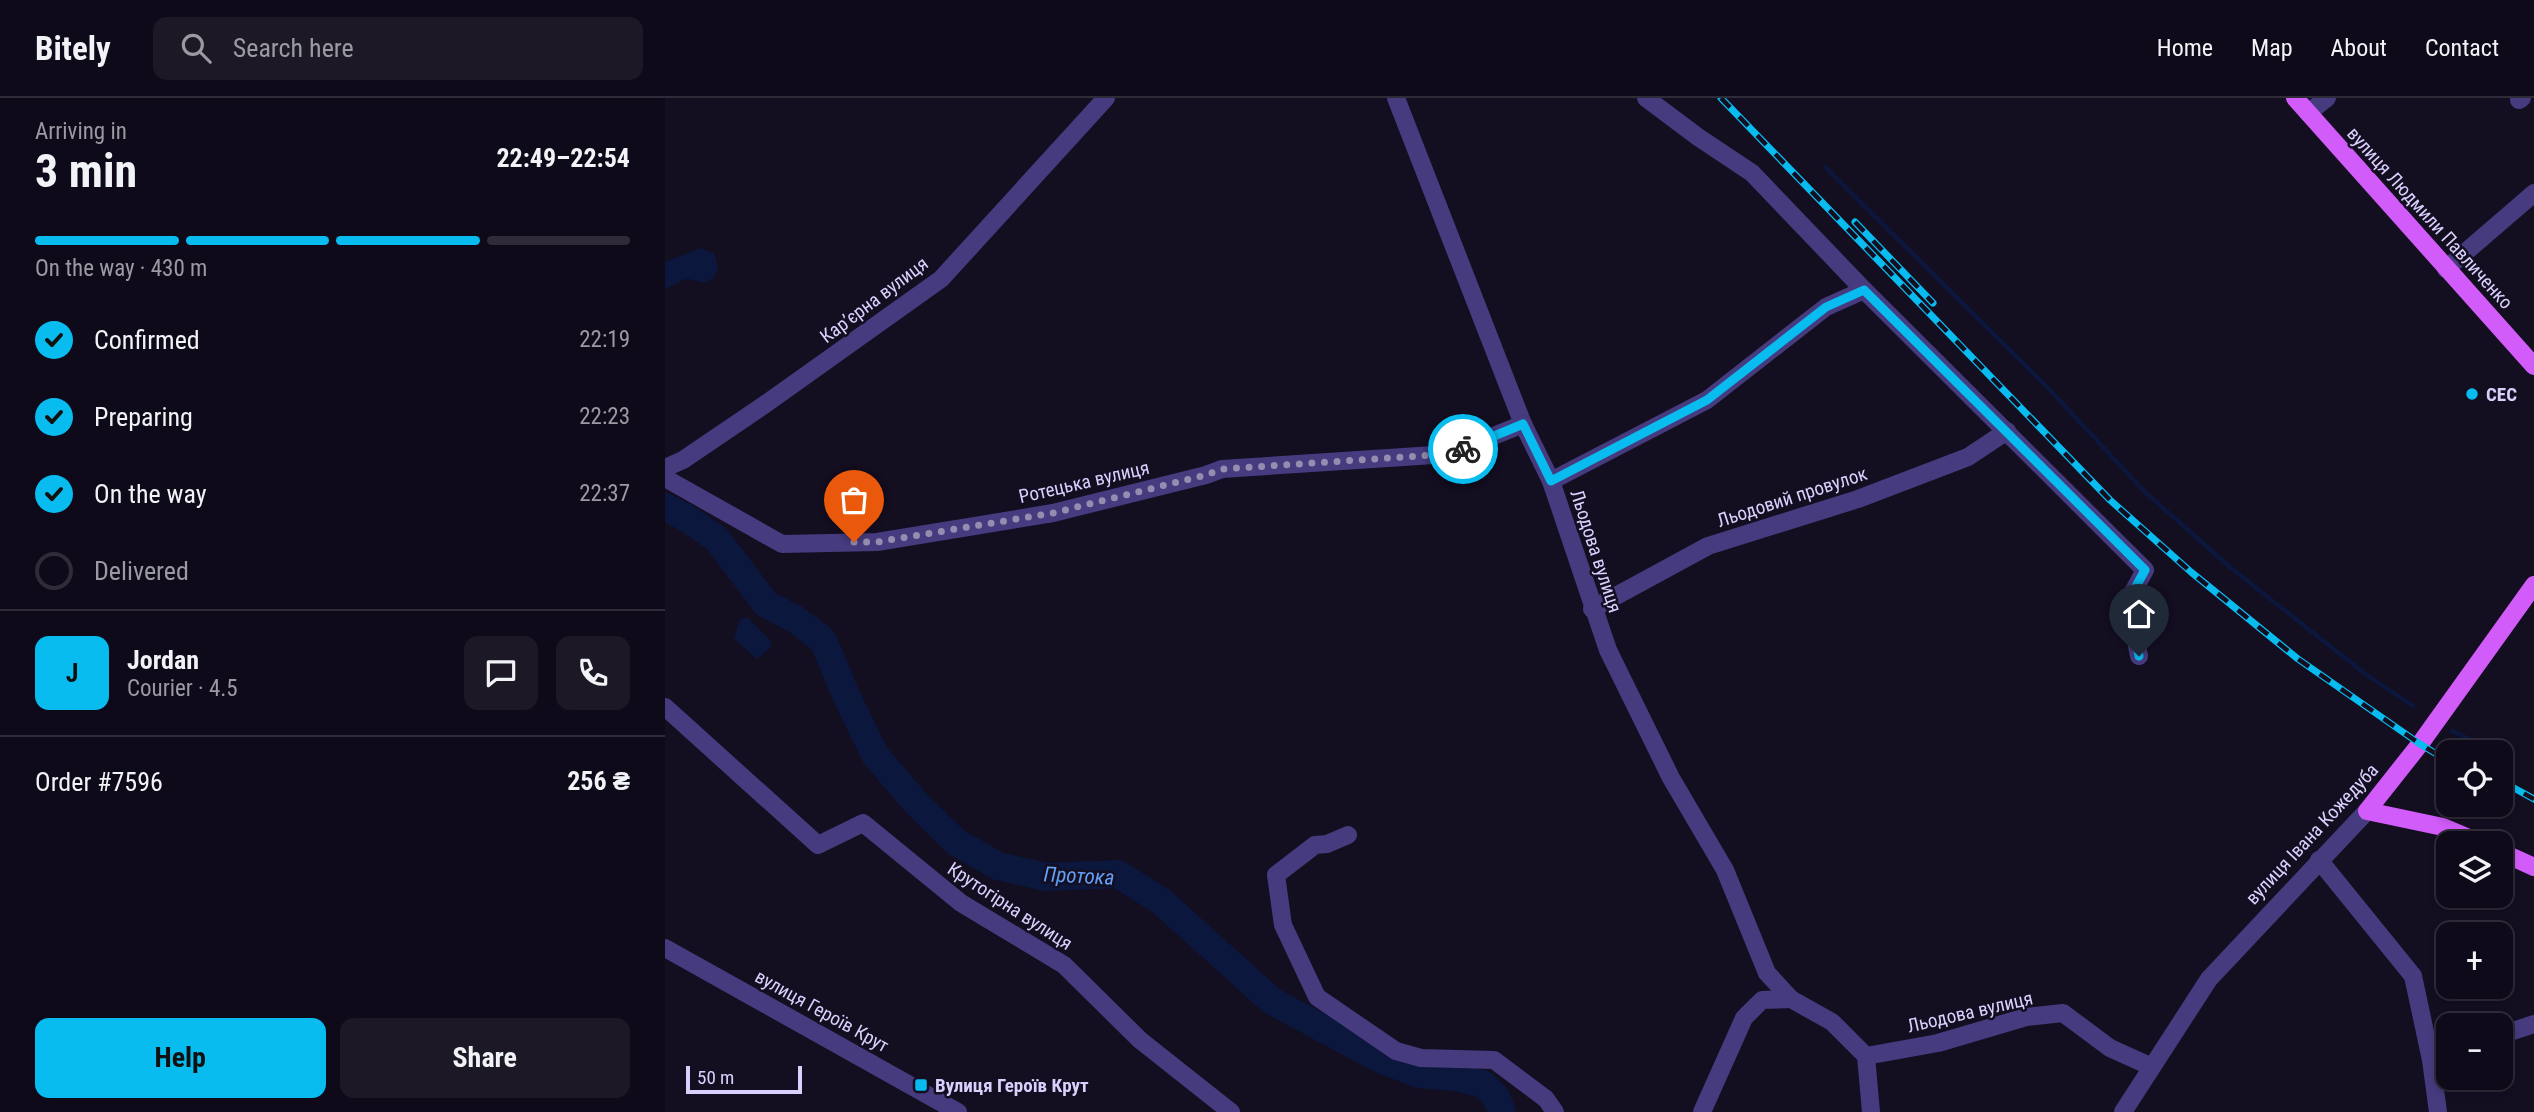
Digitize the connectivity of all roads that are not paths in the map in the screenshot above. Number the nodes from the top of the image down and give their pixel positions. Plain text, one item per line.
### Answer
1 (1106, 98) edge
2 (1395, 98) edge
3 (1646, 98) edge
4 (2295, 98) edge
5 (2327, 98) edge
6 (2308, 113) junction
7 (2534, 194) edge
8 (2447, 269) junction
9 (1864, 290) junction
10 (2534, 366) edge
11 (1523, 424) junction
12 (2007, 431) junction
13 (665, 468) edge
14 (665, 478) edge
15 (1551, 481) junction
16 (2534, 585) edge
17 (1592, 609) junction
18 (2139, 656) dead end
19 (665, 707) edge
20 (2367, 811) junction
21 (2450, 831) edge
22 (1348, 835) dead end
23 (2513, 857) edge
24 (2319, 860) junction
25 (2534, 867) edge
26 (665, 947) edge
27 (1791, 999) junction
28 (2534, 1024) edge
29 (2513, 1031) edge
30 (1865, 1056) junction
31 (2436, 1058) edge
32 (2431, 1060) junction
33 (2152, 1067) junction
34 (958, 1112) edge
35 (1231, 1112) edge
36 (1555, 1112) edge
37 (1702, 1112) edge
38 (1871, 1112) edge
39 (2123, 1112) edge
40 (2438, 1112) edge

1 - 13 street, Карʼєрна вулиця
2 - 11 street, Льодова вулиця
3 - 9 street
4 - 6 main road, вулиця Людмили Павличенко
5 - 6 street
6 - 8 main road, вулиця Людмили Павличенко
7 - 8 street
8 - 10 main road, вулиця Людмили Павличенко
9 - 12 street
9 - 15 street
11 - 14 street, Ротецька вулиця
11 - 15 street, Льодова вулиця
12 - 17 street, Льодовий провулок
12 - 18 street
15 - 17 street, Льодова вулиця
16 - 20 main road, вулиця Івана Кожедуба
17 - 27 street, Льодова вулиця
19 - 35 street, Крутогірна вулиця
20 - 21 main road
20 - 24 street, вулиця Івана Кожедуба
22 - 36 street
23 - 25 main road
24 - 32 street
24 - 33 street, вулиця Івана Кожедуба
26 - 34 street, вулиця Героїв Крут
27 - 30 street, Льодова вулиця
27 - 37 street
28 - 29 street
30 - 33 street, Льодова вулиця
30 - 38 street
31 - 32 street
32 - 40 street
33 - 39 street, вулиця Івана Кожедуба

